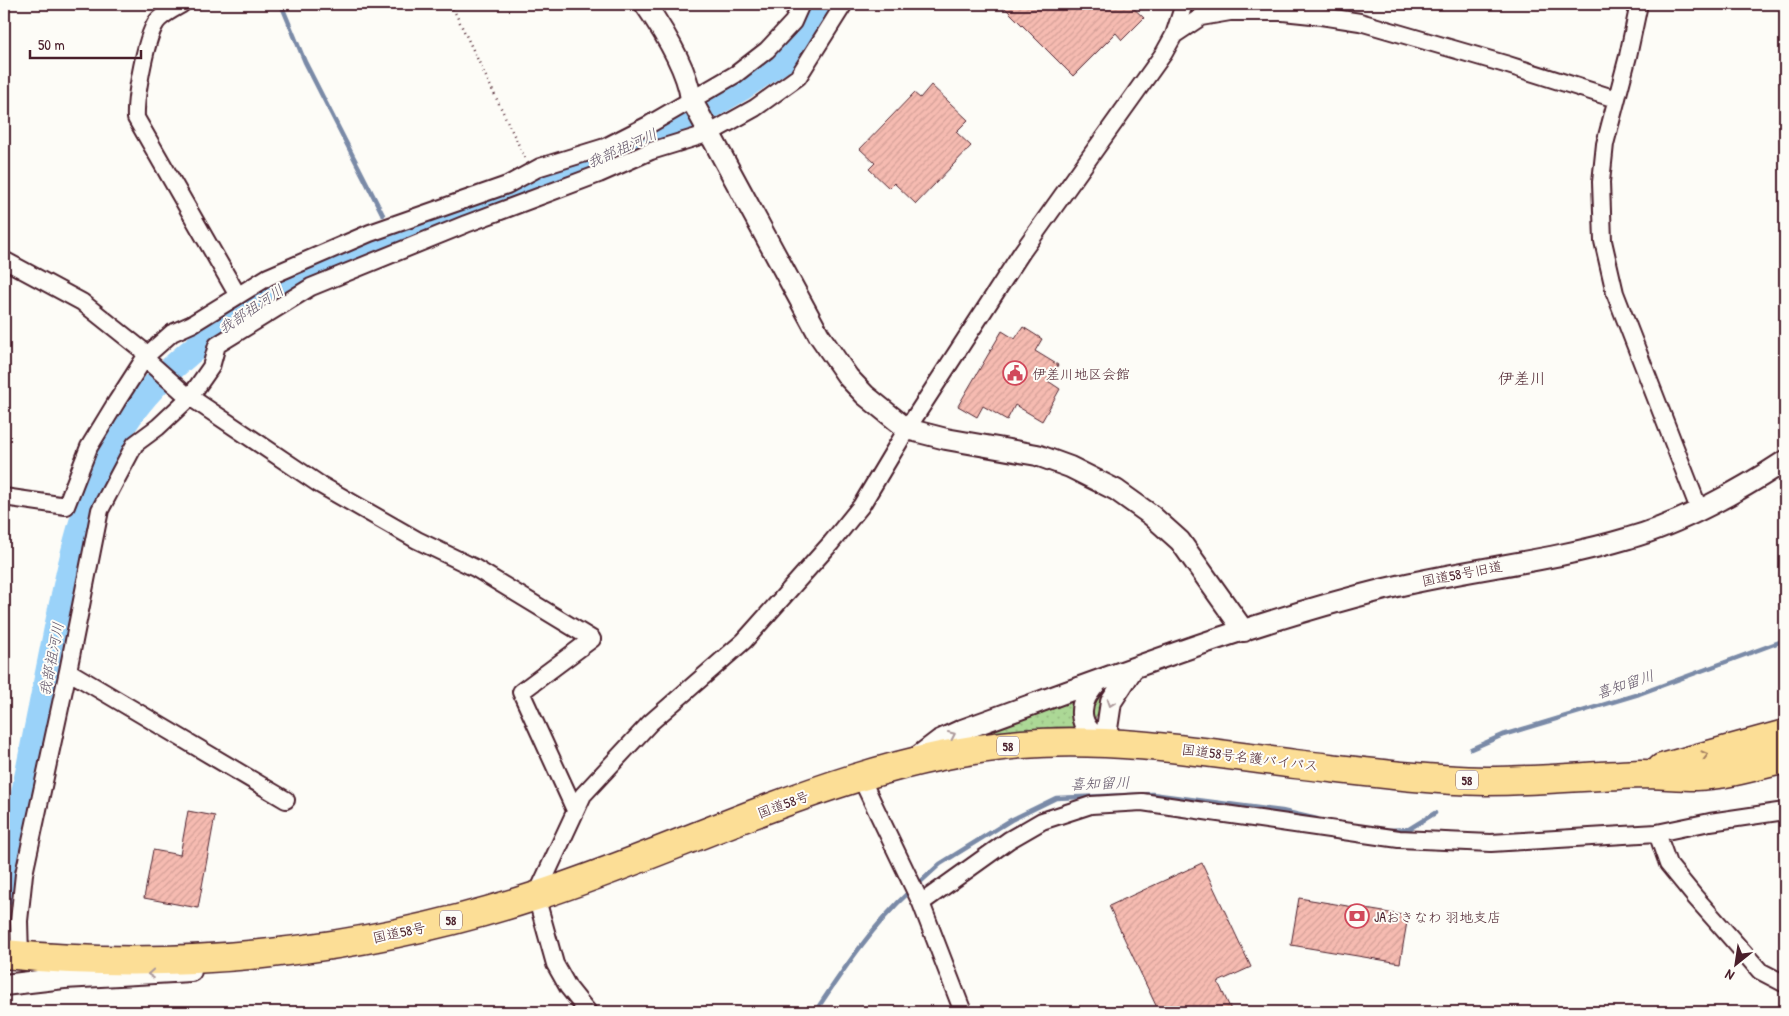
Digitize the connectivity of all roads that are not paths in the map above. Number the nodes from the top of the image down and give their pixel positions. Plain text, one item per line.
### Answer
1 (182, 4) edge
2 (645, 4) edge
3 (801, 4) edge
4 (844, 4) edge
5 (1184, 4) edge
6 (1639, 4) edge
7 (1174, 35) junction
8 (1616, 99) junction
9 (692, 101) junction
10 (708, 129) junction
11 (4, 260) edge
12 (238, 294) junction
13 (148, 359) junction
14 (187, 395) junction
15 (907, 429) junction
16 (1785, 461) edge
17 (4, 497) edge
18 (1699, 510) junction
19 (1244, 631) junction
20 (1132, 670) junction
21 (68, 671) junction
22 (1098, 681) junction
23 (1785, 734) edge
24 (1105, 742) junction
25 (1785, 759) edge
26 (912, 762) junction
27 (1642, 774) junction
28 (860, 776) junction
29 (286, 800) dead end
30 (576, 810) junction
31 (1785, 811) edge
32 (1657, 833) junction
33 (536, 896) junction
34 (919, 900) junction
35 (320, 948) junction
36 (11, 955) edge
37 (1785, 984) edge
38 (5, 985) edge
39 (588, 1012) edge
40 (963, 1012) edge

1 - 12 street
2 - 9 street
3 - 9 street
4 - 10 street
5 - 7 street
6 - 8 street
7 - 8 street
7 - 15 street
8 - 18 street
9 - 10 street
9 - 12 street
10 - 14 street
10 - 15 street
11 - 13 street
12 - 13 street
13 - 14 street
13 - 17 street
14 - 21 street
14 - 30 street
15 - 19 street
15 - 30 street
16 - 18 street, 国道58号旧道
18 - 19 street, 国道58号旧道
19 - 20 street, 国道58号旧道
20 - 22 street, 国道58号旧道
20 -> 24 street
21 - 29 street
21 - 36 street
22 - 24 street
26 -> 22 street, 国道58号旧道
27 -> 23 highway, 国道58号名護バイパス / 58
24 - 26 highway, 国道58号名護バイパス / 58
24 - 27 highway, 国道58号名護バイパス / 58
25 - 27 highway, 国道58号名護バイパス / 58
26 - 28 highway, 国道58号名護バイパス / 58
28 - 33 highway, 国道58号 / 58
28 - 34 street
30 - 33 street
31 - 32 street
32 - 34 street
32 - 37 street
33 - 35 highway, 国道58号 / 58
33 - 39 street
34 - 40 street
35 - 36 highway, 国道58号 / 58
35 -> 38 street

